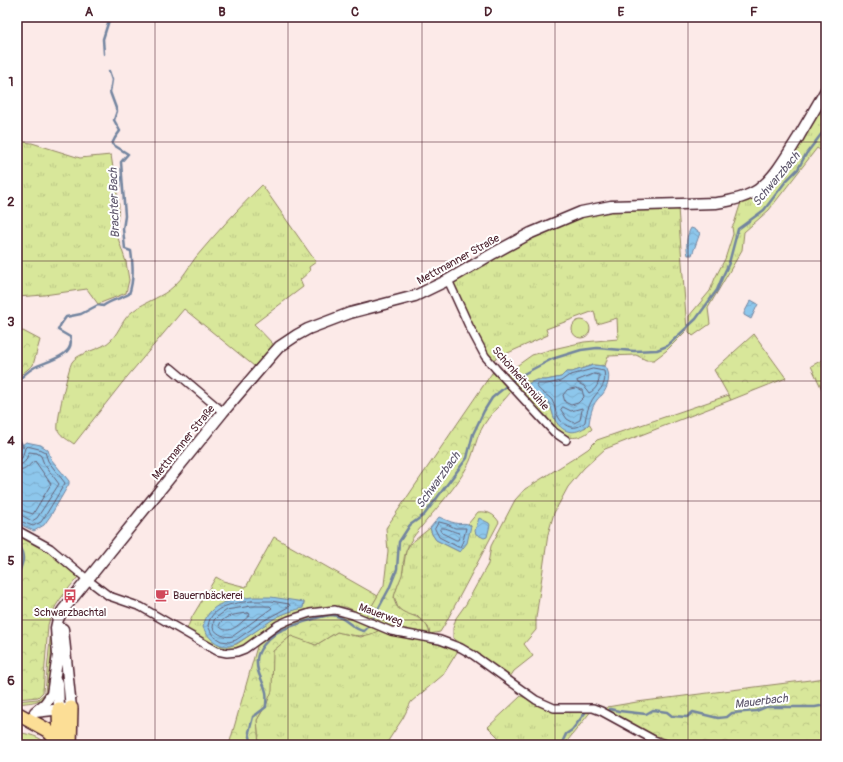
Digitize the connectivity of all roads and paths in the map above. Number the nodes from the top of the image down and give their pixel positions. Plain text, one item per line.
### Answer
1 (826, 90) edge
2 (448, 280) junction
3 (171, 368) dead end
4 (223, 412) junction
5 (566, 440) dead end
6 (17, 530) edge
7 (88, 580) junction
8 (71, 602) junction
9 (58, 655) junction
10 (65, 709) junction
11 (35, 712) junction
12 (17, 714) edge
13 (63, 744) edge
14 (669, 745) edge

1 - 2 main road, Mettmanner Straße
2 - 4 main road, Mettmanner Straße
2 - 5 street, Schönheitsmühle
3 - 4 street
4 - 7 main road, Mettmanner Straße
6 - 7 street
7 - 8 main road, Mettmanner Straße
7 - 14 street, Mauerweg
8 - 9 main road, Mettmanner Straße
8 - 10 main road, Mettmanner Straße
9 - 10 main road
9 - 11 main road, Mettmanner Straße
10 - 11 main road
10 - 13 highway
11 - 12 main road
12 - 13 highway

